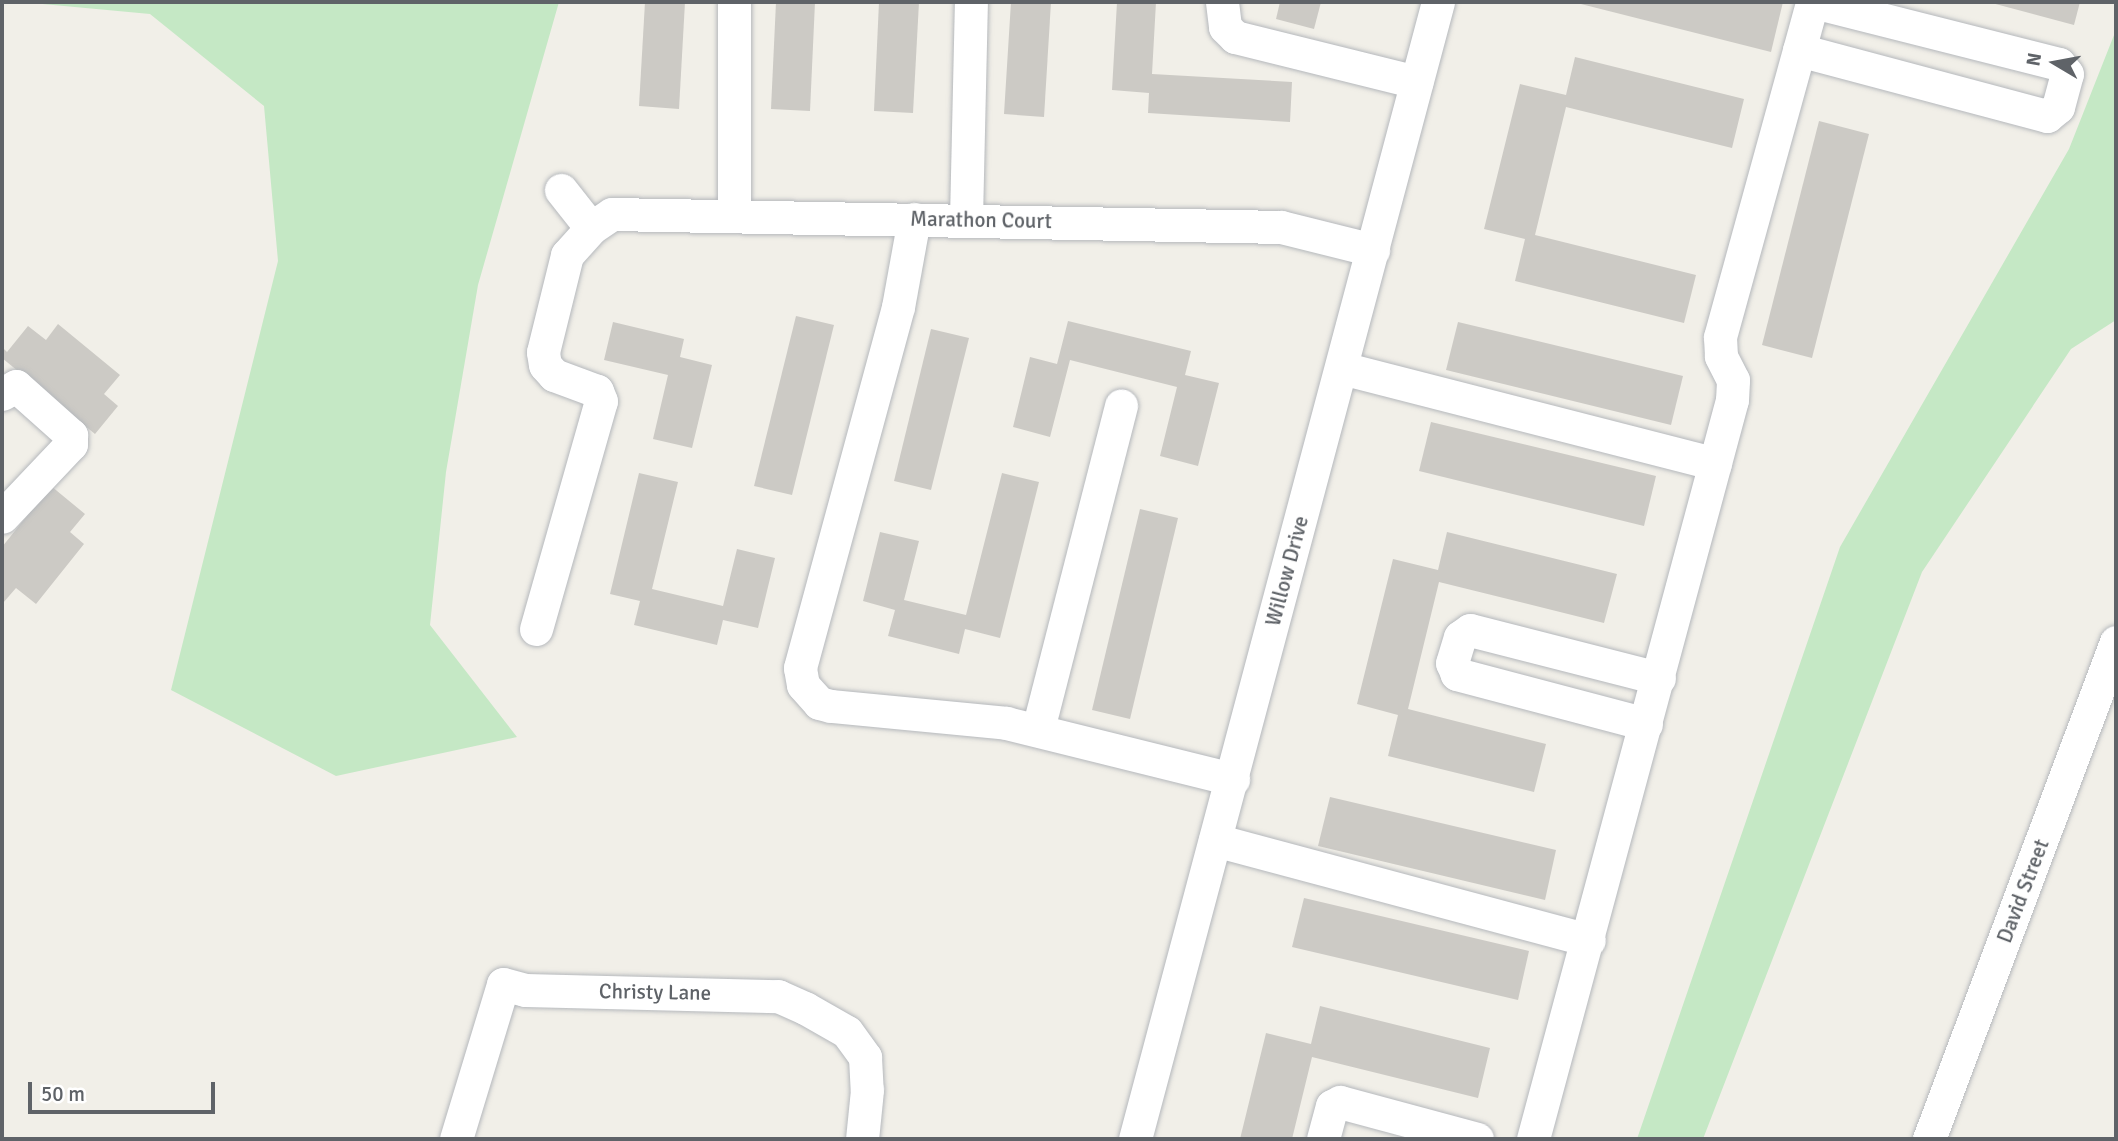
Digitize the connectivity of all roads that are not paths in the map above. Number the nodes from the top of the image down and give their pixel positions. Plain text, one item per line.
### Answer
1 (734, 2) edge
2 (971, 2) edge
3 (1222, 2) edge
4 (1438, 2) edge
5 (1813, 2) edge
6 (1799, 50) junction
7 (1417, 82) junction
8 (561, 190) dead end
9 (734, 215) junction
10 (914, 219) junction
11 (966, 219) junction
12 (591, 228) junction
13 (1373, 250) junction
14 (1342, 368) junction
15 (2, 394) edge
16 (1122, 405) dead end
17 (1716, 464) junction
18 (2, 517) edge
19 (536, 629) dead end
20 (2116, 642) edge
21 (1659, 678) junction
22 (1646, 724) junction
23 (1038, 729) junction
24 (1233, 779) junction
25 (1215, 841) junction
26 (1589, 940) junction
27 (456, 1139) edge
28 (862, 1139) edge
29 (1135, 1139) edge
30 (1323, 1139) edge
31 (1477, 1139) edge
32 (1533, 1139) edge
33 (1929, 1139) edge

1 - 9 street
2 - 11 street
3 - 7 street
4 - 7 street, Willow Drive
5 - 6 street
5 - 6 street
6 - 17 street
7 - 13 street, Willow Drive
8 - 12 street
9 - 10 street, Marathon Court
9 - 12 street, Marathon Court
10 - 11 street, Marathon Court
10 - 23 street
11 - 13 street, Marathon Court
12 - 19 street
13 - 14 street, Willow Drive
14 - 17 street
14 - 24 street, Willow Drive
15 - 18 street
16 - 23 street
17 - 21 street
20 - 33 street, David Street
21 - 22 street
21 - 22 street
22 - 26 street
23 - 24 street
24 - 25 street, Willow Drive
25 - 26 street
25 - 29 street, Willow Drive
26 - 32 street
27 - 28 street, Christy Lane
30 - 31 street

